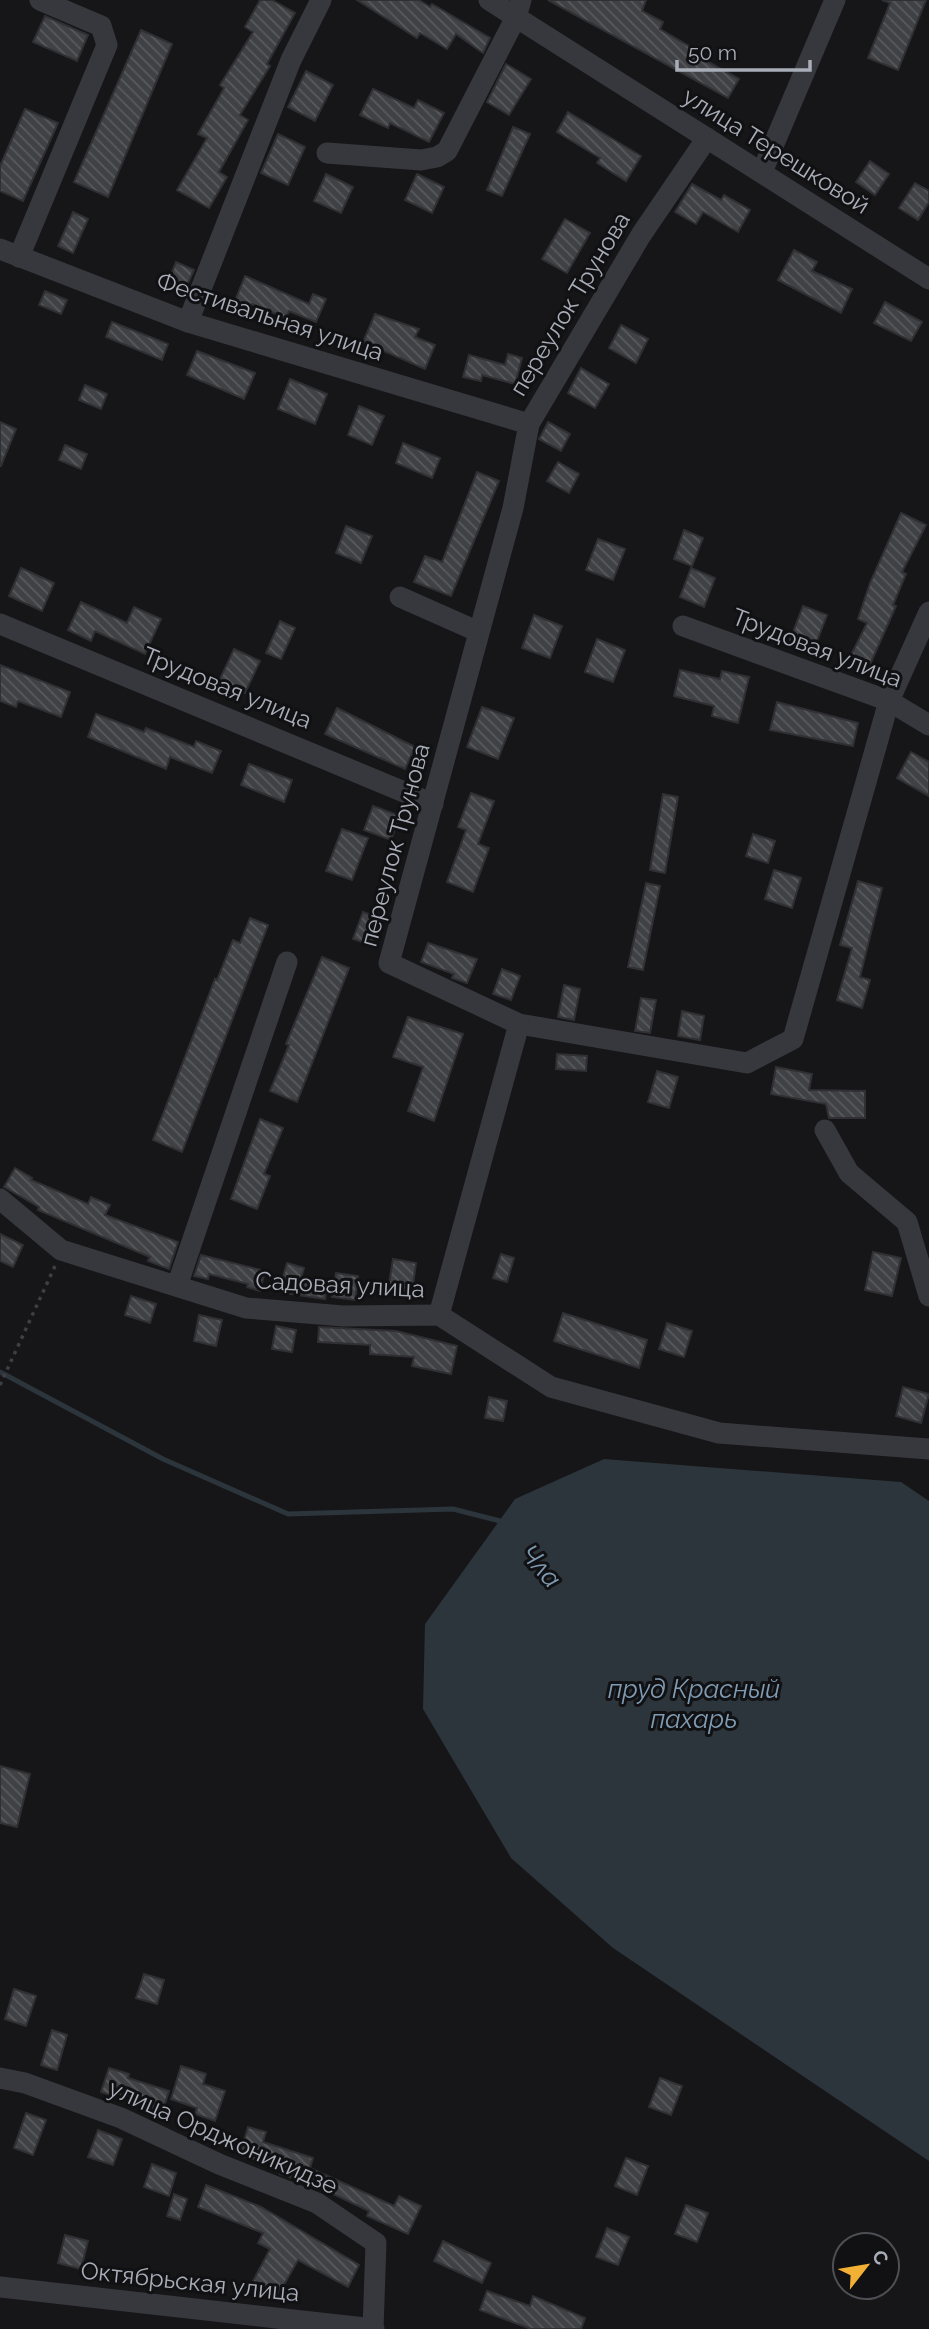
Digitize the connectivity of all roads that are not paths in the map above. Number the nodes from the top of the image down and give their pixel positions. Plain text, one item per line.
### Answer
1 (40, 0) edge
2 (321, 0) edge
3 (489, 0) edge
4 (835, 0) edge
5 (519, 9) edge
6 (707, 138) junction
7 (327, 153) dead end
8 (762, 172) junction
9 (10, 253) edge
10 (929, 279) edge
11 (188, 322) junction
12 (528, 424) junction
13 (400, 597) dead end
14 (929, 612) edge
15 (0, 624) edge
16 (683, 626) dead end
17 (479, 632) junction
18 (889, 701) junction
19 (929, 725) edge
20 (433, 804) junction
21 (287, 962) dead end
22 (519, 1024) junction
23 (825, 1130) dead end
24 (0, 1199) edge
25 (177, 1286) junction
26 (929, 1296) edge
27 (439, 1315) junction
28 (929, 1448) edge
29 (0, 2078) edge
30 (0, 2287) edge
31 (374, 2329) edge

1 - 9 street
2 - 11 street
3 - 5 street, улица Терешковой
4 - 8 street
5 - 6 street, улица Терешковой
5 - 7 street
6 - 8 street, улица Терешковой
6 - 12 street, переулок Трунова
8 - 10 street, улица Терешковой
9 - 11 street, Фестивальная улица
11 - 12 street, Фестивальная улица
12 - 17 street, переулок Трунова
13 - 17 street
14 - 18 street, переулок Трунова
15 - 20 street, Трудовая улица
16 - 18 street, Трудовая улица
17 - 20 street, переулок Трунова
18 - 19 street, Трудовая улица
18 - 22 street, переулок Трунова
20 - 22 street, переулок Трунова
21 - 25 street
22 - 27 street
23 - 26 street
24 - 25 street, Садовая улица
25 - 27 street, Садовая улица
27 - 28 street, Садовая улица
29 - 31 street, улица Орджоникидзе
30 - 31 street, Октябрьская улица

